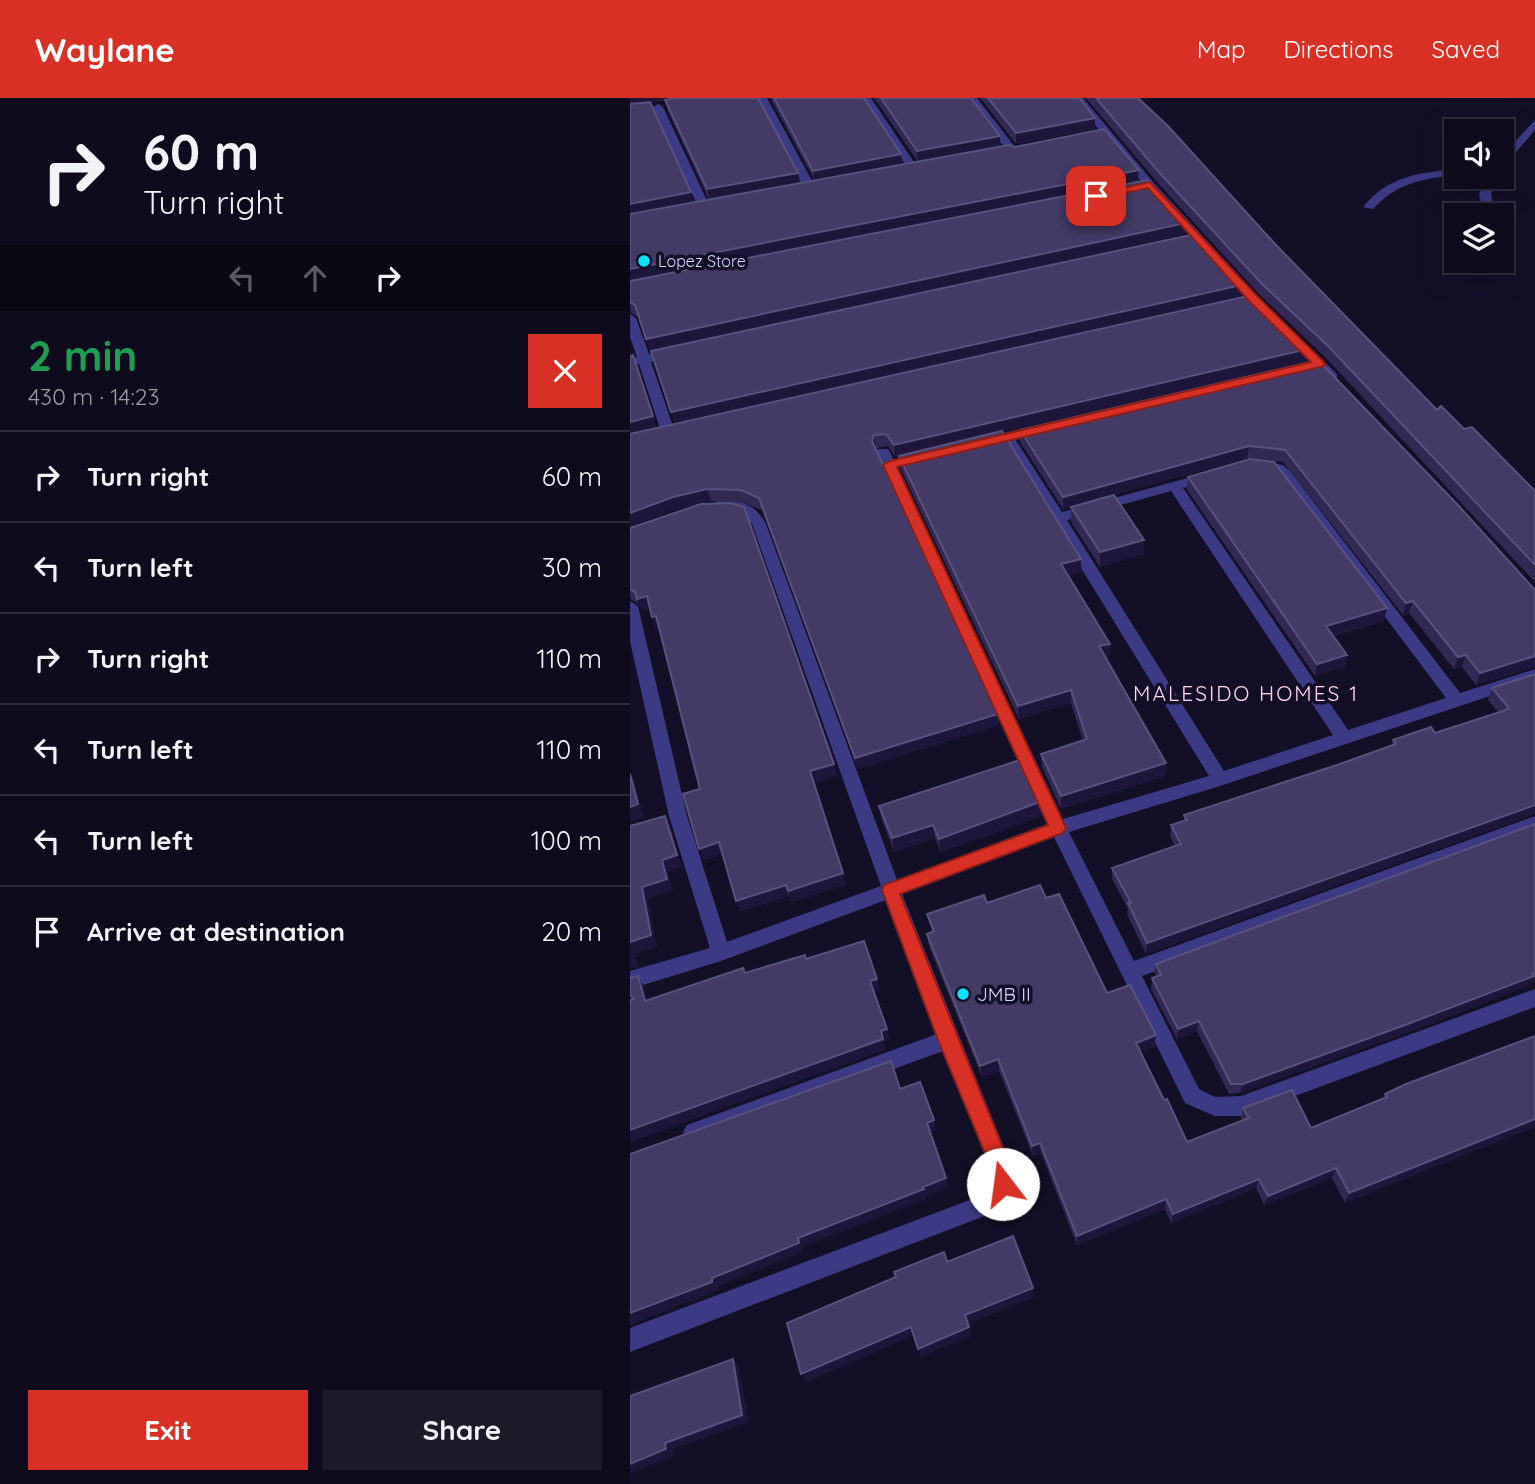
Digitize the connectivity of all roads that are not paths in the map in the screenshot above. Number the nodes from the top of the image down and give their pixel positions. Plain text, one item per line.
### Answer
1 (762, 98) edge
2 (866, 98) edge
3 (972, 98) edge
4 (1078, 98) edge
5 (659, 107) dead end
6 (1535, 123) edge
7 (1514, 148) edge
8 (1027, 150) edge
9 (1014, 153) junction
10 (1002, 155) edge
11 (928, 169) edge
12 (915, 171) junction
13 (902, 173) edge
14 (1444, 174) edge
15 (824, 188) edge
16 (811, 190) junction
17 (797, 192) edge
18 (718, 207) edge
19 (1368, 207) dead end
20 (705, 209) junction
21 (692, 211) edge
22 (630, 318) edge
23 (684, 351) edge
24 (644, 359) junction
25 (630, 362) edge
26 (1338, 384) edge
27 (1061, 424) edge
28 (669, 432) edge
29 (1007, 436) junction
30 (968, 446) edge
31 (892, 459) edge
32 (1248, 465) edge
33 (1224, 472) edge
34 (1175, 486) junction
35 (707, 510) edge
36 (1057, 518) junction
37 (630, 606) edge
38 (633, 627) edge
39 (1535, 675) edge
40 (1457, 701) junction
41 (1343, 737) junction
42 (1220, 779) junction
43 (1535, 823) edge
44 (1058, 828) junction
45 (890, 890) junction
46 (721, 953) junction
47 (1131, 971) junction
48 (630, 980) edge
49 (1535, 998) edge
50 (947, 1040) junction
51 (681, 1136) edge
52 (630, 1340) edge

1 - 16 street
2 - 12 street
3 - 9 street
4 - 26 street
5 - 20 street
6 - 7 street
8 - 9 street
9 - 10 street
11 - 12 street
12 - 13 street
14 - 19 street
15 - 16 street
16 - 17 street
18 - 20 street
20 - 21 street
22 - 24 street
23 - 24 street
24 - 25 street
24 - 28 street
27 - 29 street
29 - 30 street
29 - 36 street
31 - 44 street
32 - 40 street
33 - 34 street
34 - 36 street
34 - 41 street
35 - 45 street
36 - 42 street
37 - 38 street
38 - 46 street
39 - 40 street
40 - 41 street
41 - 42 street
42 - 44 street
43 - 47 street
44 - 45 street
44 - 47 street
45 - 46 street
45 - 50 street
46 - 48 street
47 - 49 street
50 - 51 street
50 - 52 street

